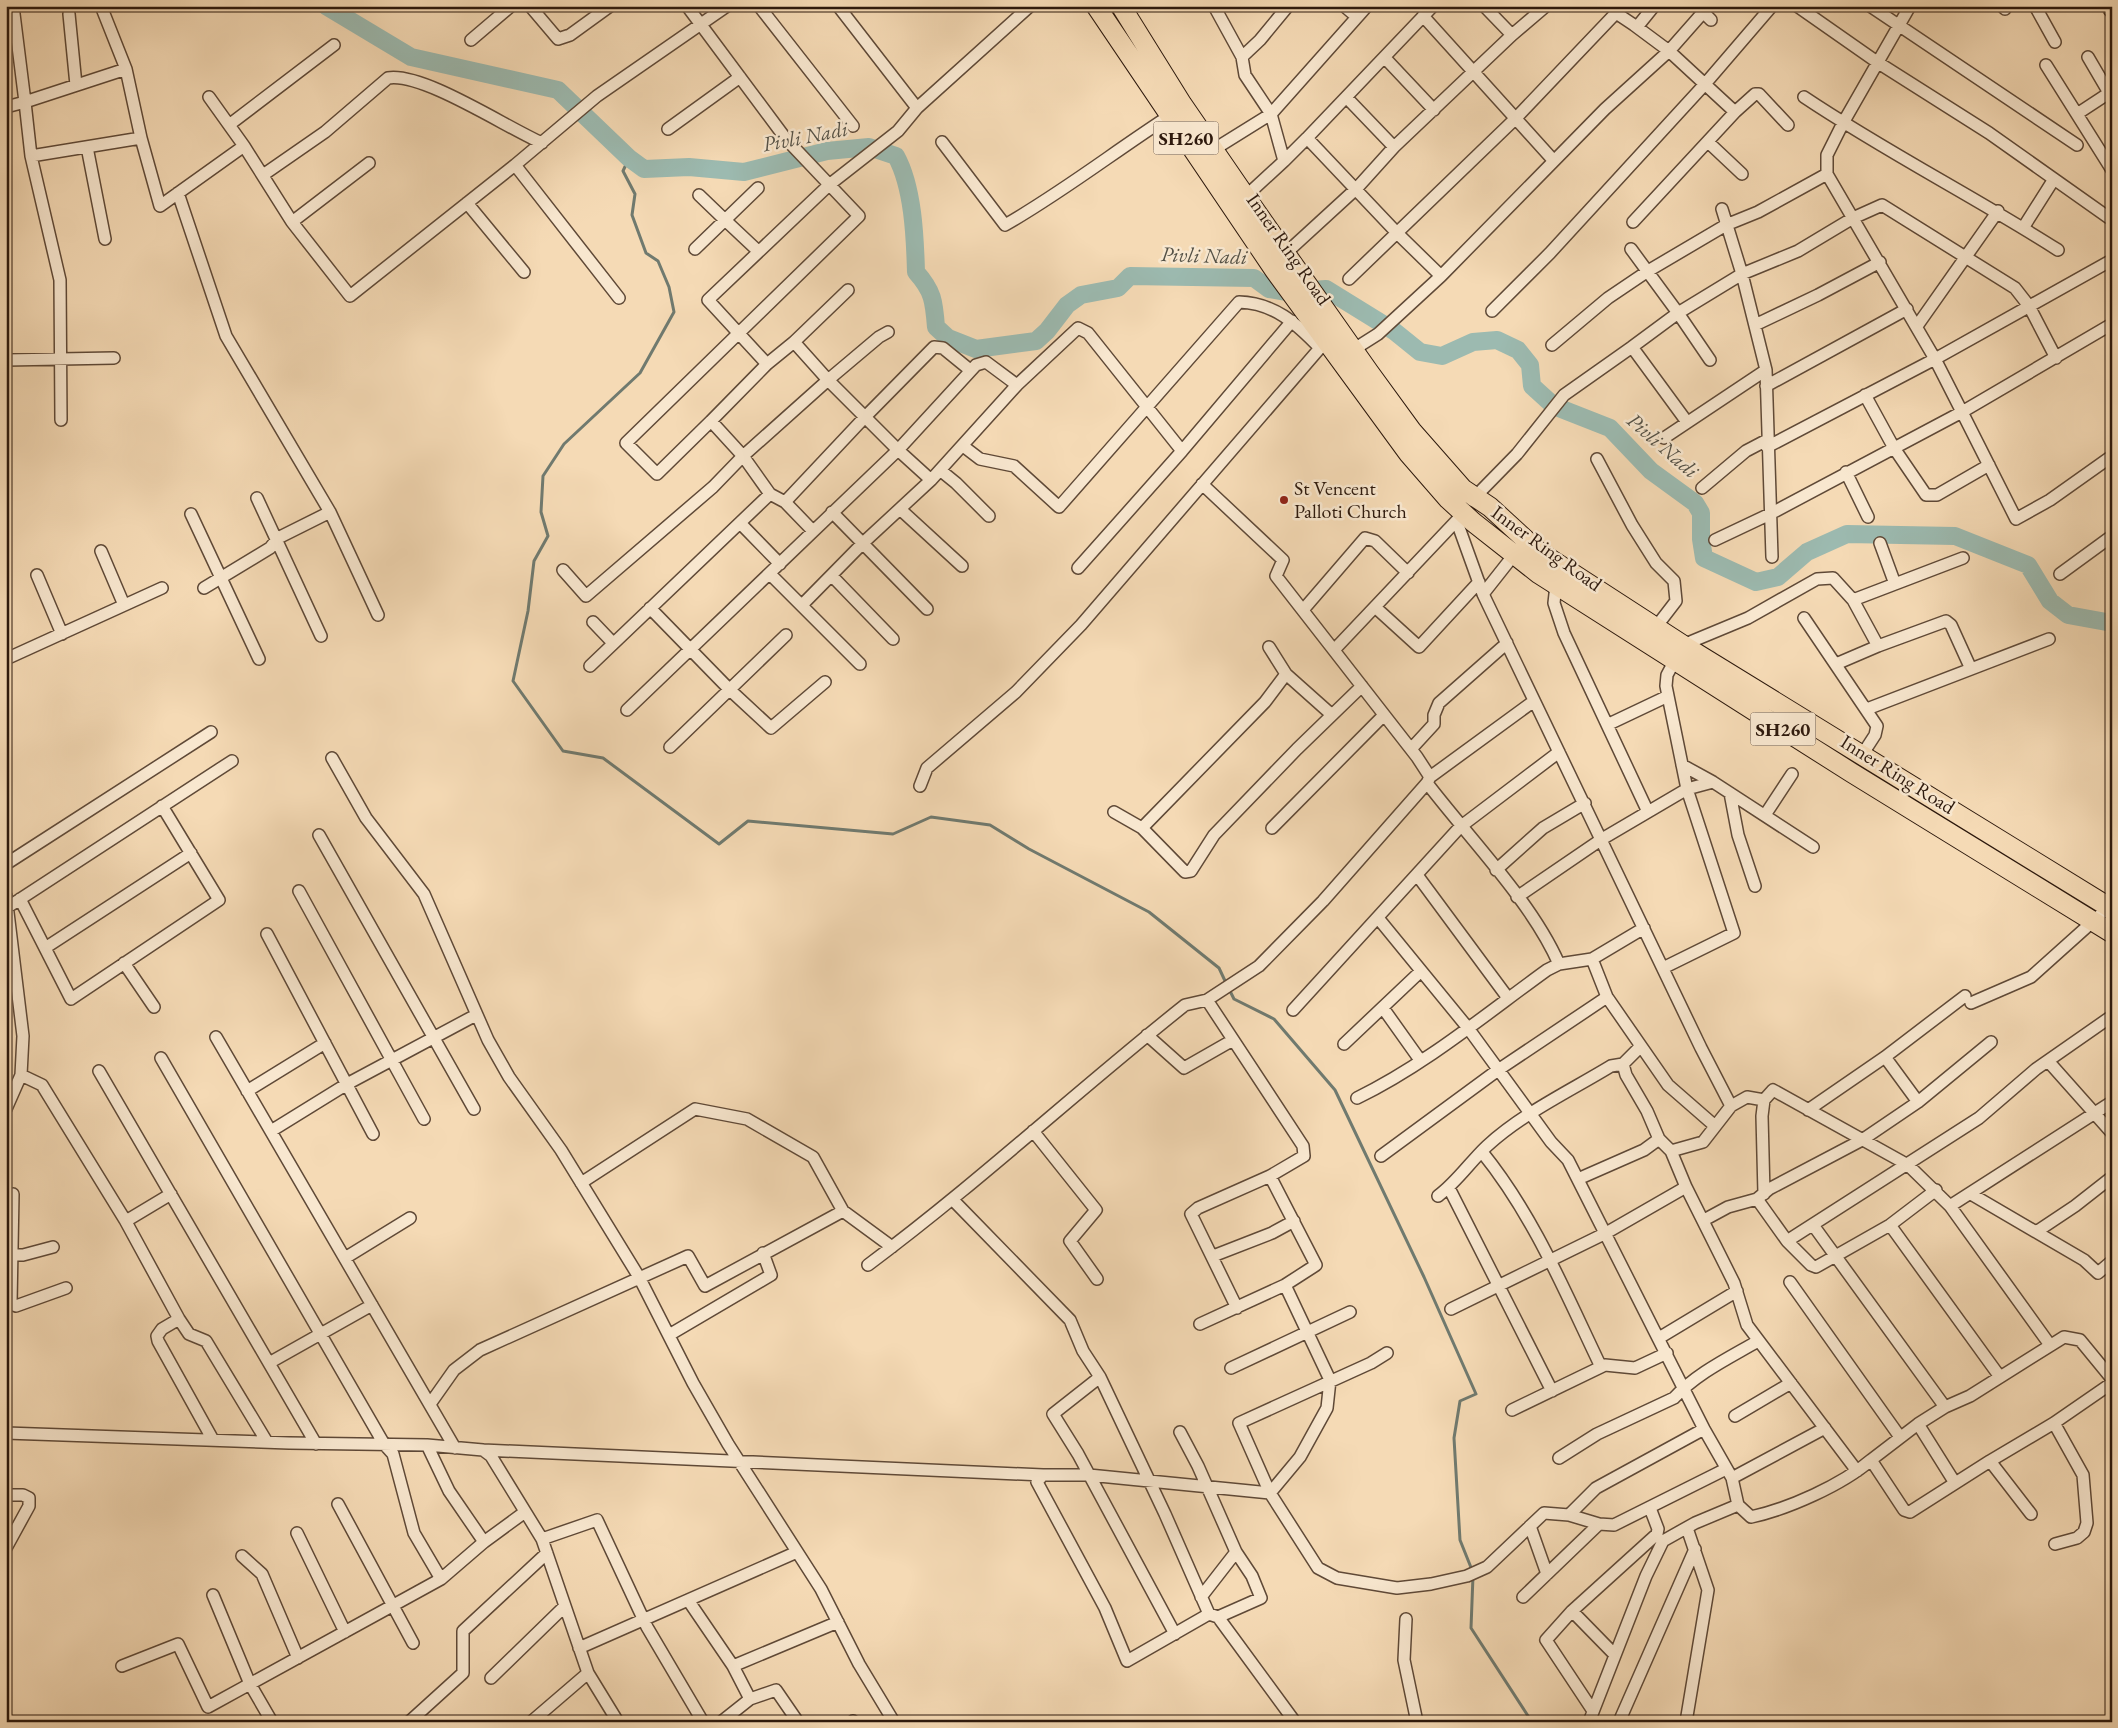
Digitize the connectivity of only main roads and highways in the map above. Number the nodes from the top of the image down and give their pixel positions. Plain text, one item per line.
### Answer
1 (1096, 6) edge
2 (1120, 6) edge
3 (1346, 354) junction
4 (1678, 652) junction
5 (2110, 908) edge
6 (2112, 933) edge

1 - 3 highway, Inner Ring Road / SH260
2 - 3 highway, Inner Ring Road / SH260
3 - 4 highway, Inner Ring Road / SH260
3 - 4 highway, Inner Ring Road / SH260
4 - 5 highway, Inner Ring Road / SH260
4 - 6 highway, Inner Ring Road / SH260

